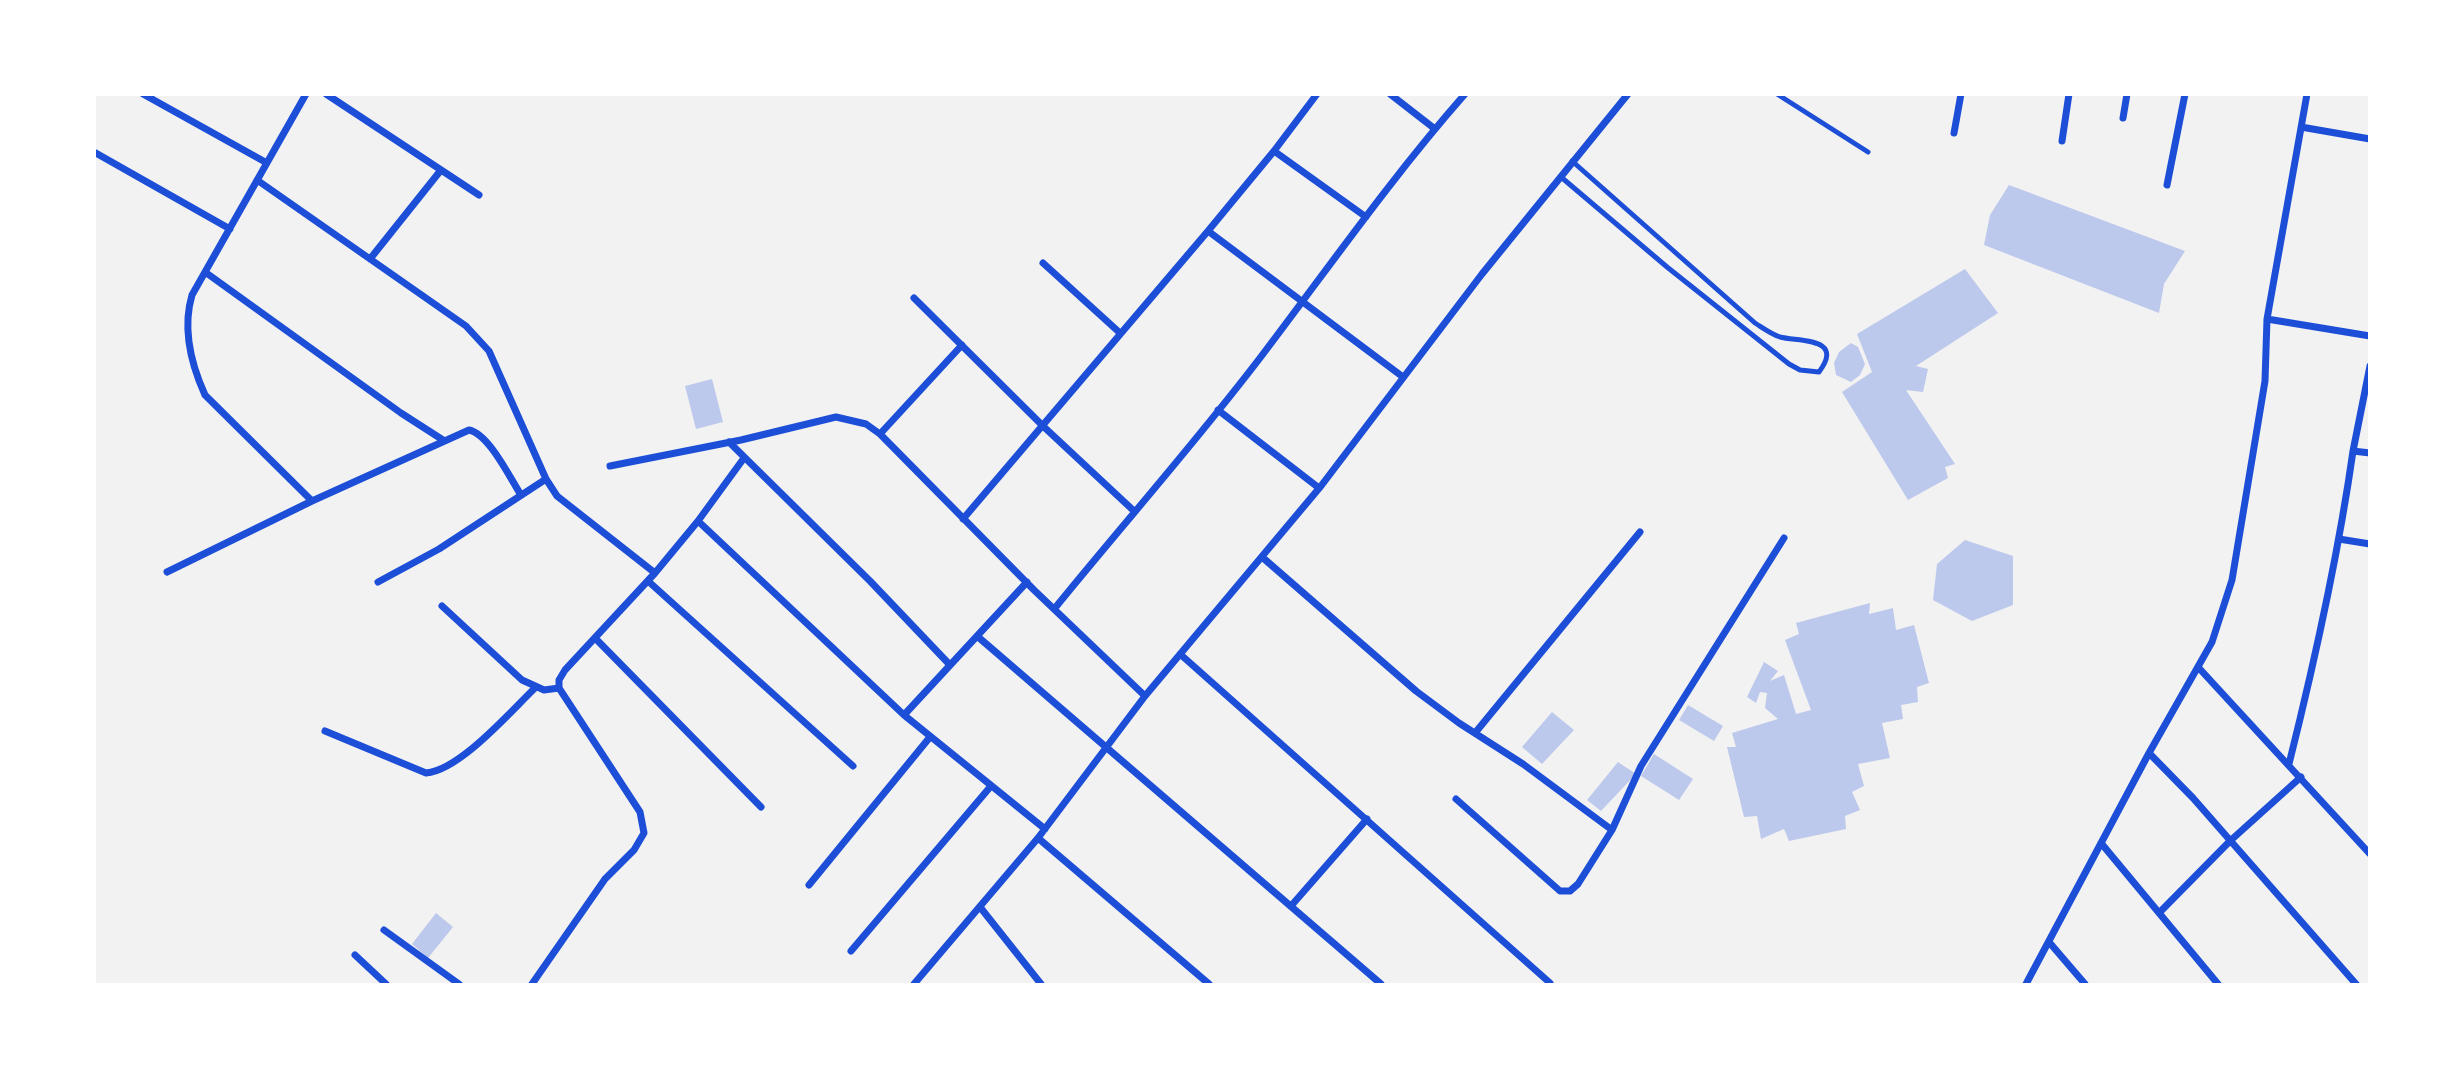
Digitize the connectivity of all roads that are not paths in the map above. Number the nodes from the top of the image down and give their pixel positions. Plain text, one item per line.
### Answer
1 (143, 94) edge
2 (306, 94) edge
3 (327, 94) edge
4 (1317, 94) edge
5 (1390, 94) edge
6 (1465, 94) edge
7 (1628, 94) edge
8 (1777, 94) edge
9 (1961, 94) edge
10 (2068, 94) edge
11 (2127, 94) edge
12 (2185, 94) edge
13 (2307, 94) edge
14 (2123, 118) dead end
15 (2301, 127) junction
16 (1434, 129) junction
17 (1954, 133) dead end
18 (2370, 139) edge
19 (2062, 141) dead end
20 (1274, 150) junction
21 (94, 152) edge
22 (1868, 152) dead end
23 (1572, 161) junction
24 (267, 163) junction
25 (441, 170) junction
26 (1560, 177) junction
27 (257, 180) junction
28 (2167, 185) dead end
29 (479, 195) dead end
30 (1366, 217) junction
31 (230, 229) junction
32 (1208, 231) junction
33 (370, 259) junction
34 (1043, 263) dead end
35 (205, 272) junction
36 (914, 298) dead end
37 (1302, 300) junction
38 (2267, 319) junction
39 (1120, 333) junction
40 (2370, 336) edge
41 (962, 345) junction
42 (2370, 366) edge
43 (1403, 377) junction
44 (1218, 410) junction
45 (1044, 427) junction
46 (880, 434) junction
47 (443, 440) junction
48 (729, 442) junction
49 (2353, 451) junction
50 (2370, 453) edge
51 (744, 458) junction
52 (610, 466) dead end
53 (545, 479) junction
54 (1319, 488) junction
55 (521, 495) junction
56 (312, 501) junction
57 (1134, 511) junction
58 (963, 519) junction
59 (698, 521) junction
60 (1640, 532) dead end
61 (1784, 538) dead end
62 (2339, 538) junction
63 (2370, 544) edge
64 (1262, 557) junction
65 (167, 572) dead end
66 (654, 573) junction
67 (648, 581) junction
68 (378, 582) dead end
69 (1027, 582) junction
70 (442, 606) dead end
71 (1055, 608) junction
72 (977, 636) junction
73 (595, 638) junction
74 (1180, 654) junction
75 (950, 666) junction
76 (2198, 667) junction
77 (535, 688) junction
78 (559, 688) junction
79 (1145, 696) junction
80 (904, 715) junction
81 (325, 731) dead end
82 (1475, 733) junction
83 (930, 737) junction
84 (1107, 747) junction
85 (2149, 753) junction
86 (2289, 764) junction
87 (853, 766) dead end
88 (2301, 777) junction
89 (991, 786) junction
90 (1456, 799) dead end
91 (761, 807) dead end
92 (1367, 819) junction
93 (1045, 829) junction
94 (1612, 830) junction
95 (1038, 838) junction
96 (2230, 841) junction
97 (2101, 844) junction
98 (2370, 854) edge
99 (809, 885) dead end
100 (1291, 906) junction
101 (980, 907) junction
102 (2159, 913) junction
103 (384, 930) dead end
104 (2049, 942) junction
105 (851, 951) dead end
106 (355, 955) dead end
107 (1550, 983) edge
108 (386, 985) edge
109 (459, 985) edge
110 (532, 985) edge
111 (914, 985) edge
112 (1041, 985) edge
113 (1209, 985) edge
114 (1381, 985) edge
115 (2026, 985) edge
116 (2085, 985) edge
117 (2218, 985) edge
118 (2356, 985) edge

1 - 24 street
2 - 24 street
3 - 25 street
4 - 20 street
5 - 16 street
6 - 16 street
7 - 23 street
8 - 22 lane
9 - 17 street
10 - 19 street
11 - 14 street
12 - 28 street
13 - 15 street
15 - 18 street
15 - 38 street
16 - 30 street
20 - 30 street
20 - 32 street
21 - 31 street
23 - 26 street
23 - 26 lane
24 - 27 street
25 - 29 street
25 - 33 street
26 - 43 street
27 - 31 street
27 - 33 street
30 - 37 street
31 - 35 street
32 - 37 street
32 - 39 street
33 - 53 street
34 - 39 street
35 - 47 street
35 - 56 street
36 - 41 street
37 - 43 street
37 - 44 street
38 - 40 street
38 - 76 street
39 - 45 street
41 - 45 street
41 - 46 street
42 - 49 street
43 - 54 street
44 - 54 street
44 - 57 street
45 - 57 street
45 - 58 street
46 - 48 street
46 - 58 street
47 - 55 street
47 - 56 street
48 - 51 street
48 - 52 street
49 - 50 street
49 - 62 street
51 - 59 street
51 - 75 street
53 - 55 street
53 - 66 street
54 - 64 street
55 - 68 street
56 - 65 street
57 - 71 street
58 - 69 street
59 - 66 street
59 - 80 street
60 - 82 street
61 - 94 street
62 - 63 street
62 - 86 street
64 - 74 street
64 - 82 street
66 - 67 street
67 - 73 street
67 - 87 street
69 - 71 street
69 - 72 street
70 - 77 street
71 - 79 street
72 - 75 street
72 - 84 street
73 - 78 street
73 - 91 street
74 - 79 street
74 - 92 street
75 - 80 street
76 - 85 street
76 - 86 street
77 - 78 street
77 - 81 street
78 - 110 street
79 - 84 street
80 - 83 street
82 - 94 street
83 - 89 street
83 - 99 street
84 - 93 street
84 - 100 street
85 - 96 street
85 - 97 street
86 - 88 street
88 - 96 street
88 - 98 street
89 - 93 street
89 - 105 street
90 - 94 street
92 - 100 street
92 - 107 street
93 - 95 street
95 - 101 street
95 - 113 street
96 - 102 street
96 - 118 street
97 - 102 street
97 - 104 street
100 - 114 street
101 - 111 street
101 - 112 street
102 - 117 street
103 - 109 street
104 - 115 street
104 - 116 street
106 - 108 street

